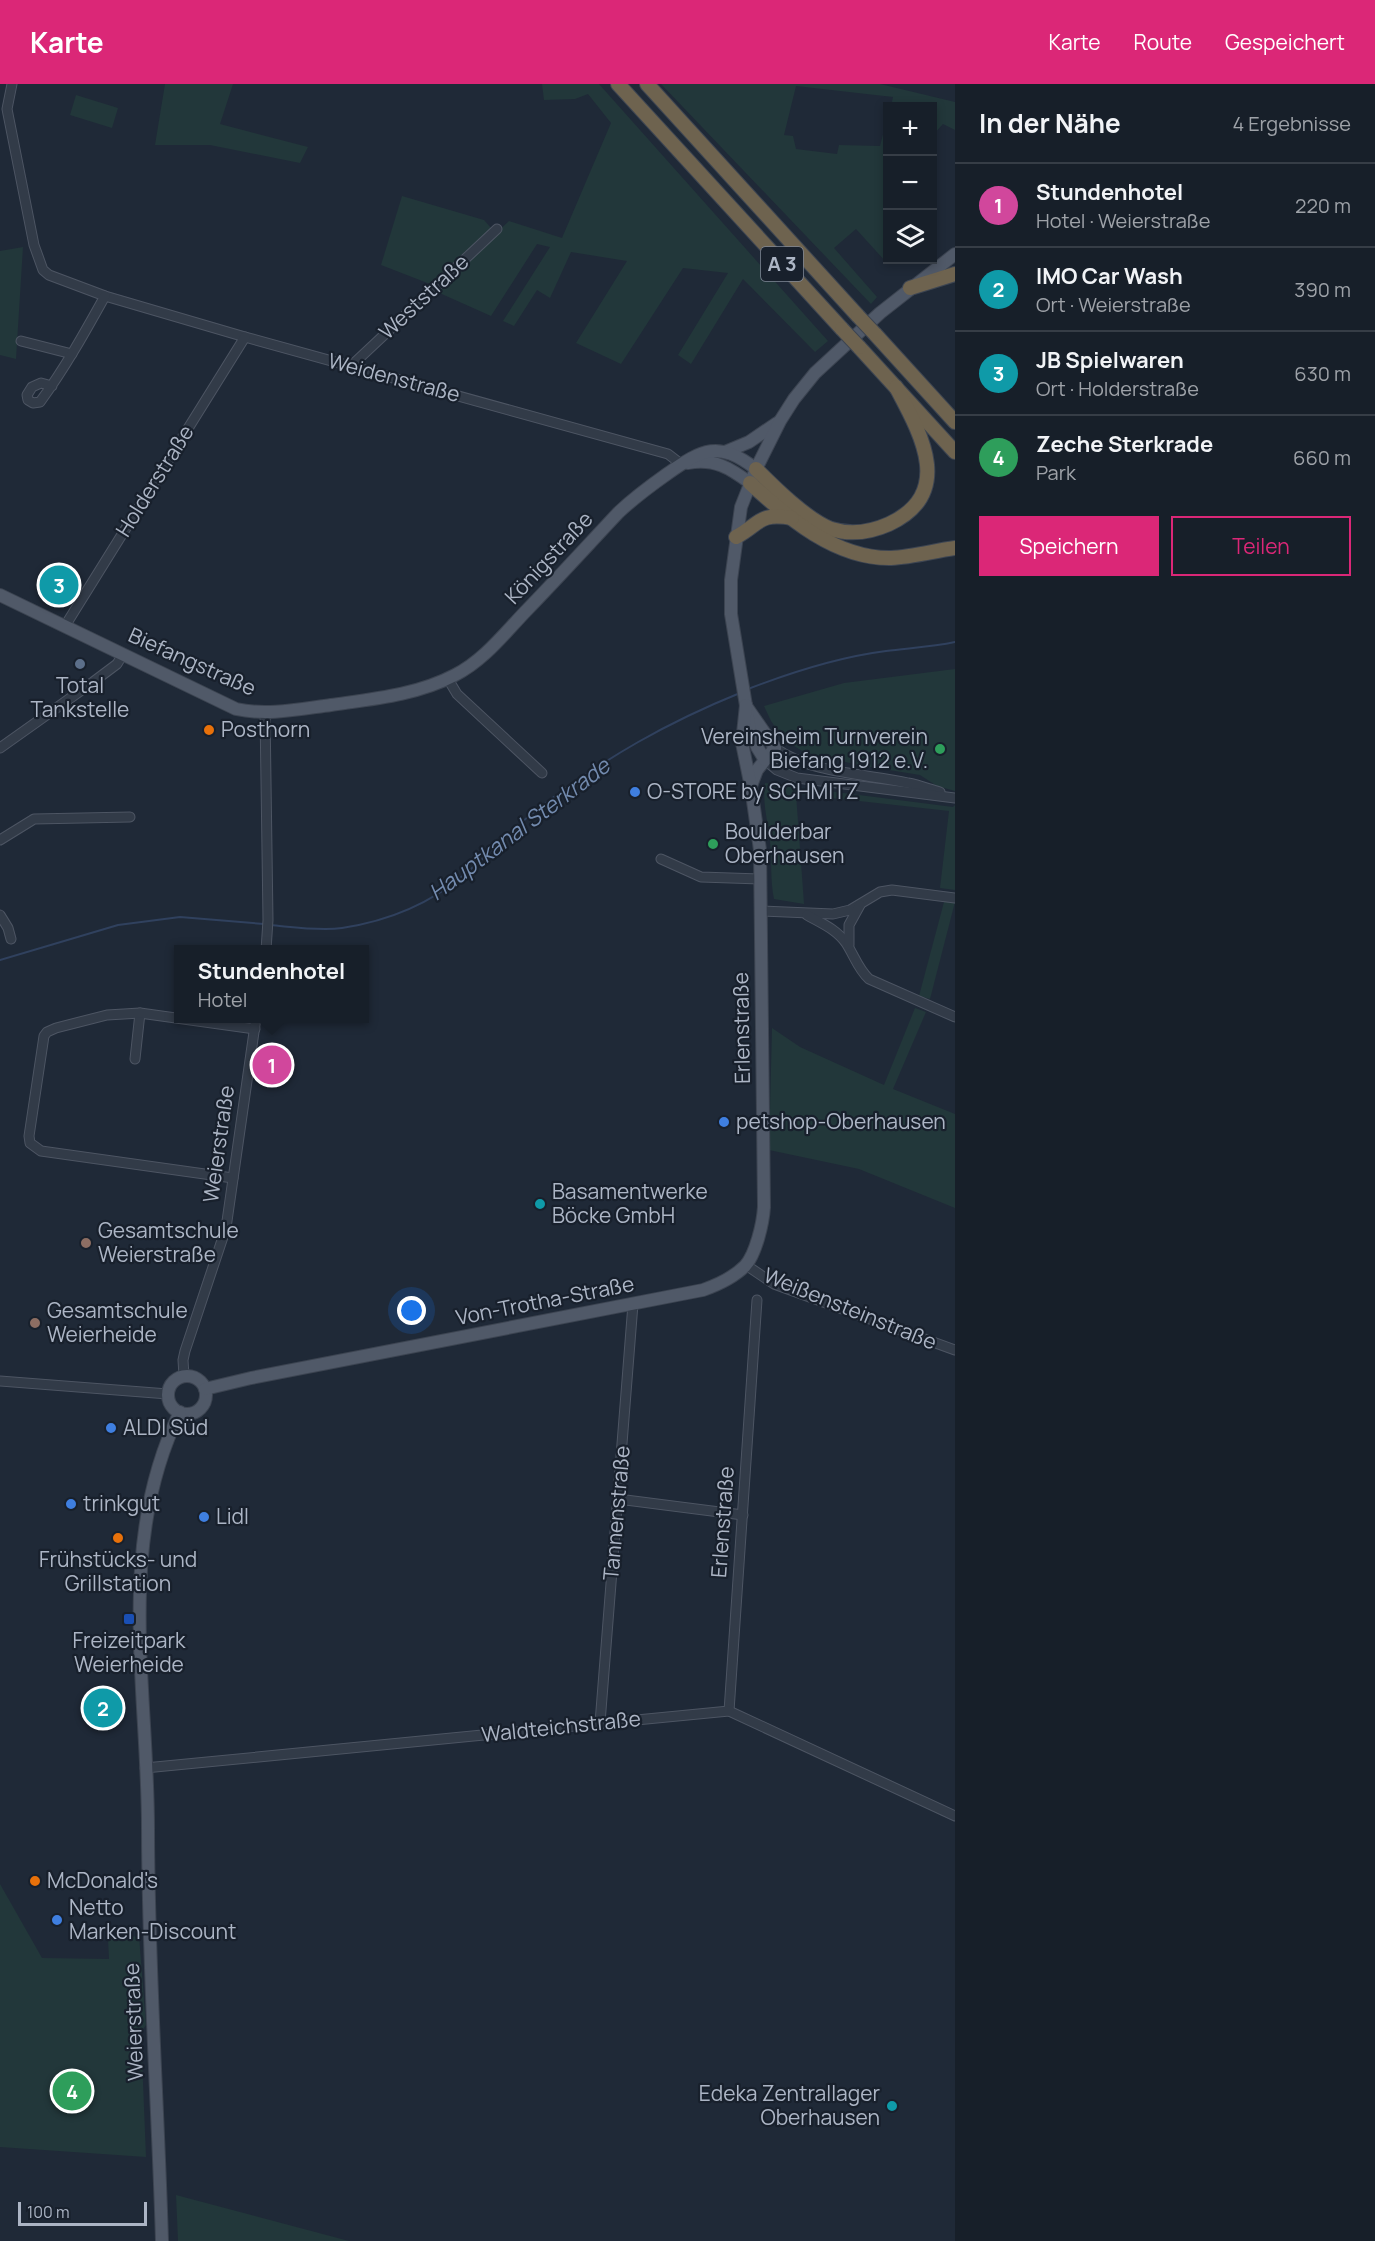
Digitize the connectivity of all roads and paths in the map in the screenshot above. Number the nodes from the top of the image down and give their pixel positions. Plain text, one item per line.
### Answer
1 (12, 84) edge
2 (618, 84) edge
3 (647, 84) edge
4 (3, 110) edge
5 (497, 229) dead end
6 (955, 254) edge
7 (955, 274) edge
8 (910, 288) junction
9 (105, 296) junction
10 (245, 337) junction
11 (21, 340) dead end
12 (72, 354) junction
13 (351, 366) junction
14 (52, 386) dead end
15 (896, 387) junction
16 (932, 397) junction
17 (955, 405) edge
18 (780, 421) junction
19 (955, 422) edge
20 (725, 452) junction
21 (955, 452) edge
22 (681, 464) junction
23 (756, 469) junction
24 (750, 483) junction
25 (793, 518) junction
26 (736, 537) junction
27 (955, 548) edge
28 (0, 595) edge
29 (65, 626) junction
30 (123, 654) junction
31 (448, 679) junction
32 (746, 705) junction
33 (265, 712) junction
34 (0, 748) edge
35 (775, 748) junction
36 (765, 760) junction
37 (542, 773) dead end
38 (751, 787) junction
39 (955, 797) edge
40 (130, 817) dead end
41 (0, 840) edge
42 (661, 859) dead end
43 (760, 879) junction
44 (955, 898) edge
45 (861, 903) junction
46 (761, 911) junction
47 (802, 913) junction
48 (0, 915) edge
49 (11, 939) dead end
50 (266, 945) edge
51 (851, 951) junction
52 (140, 1013) junction
53 (174, 1016) edge
54 (955, 1017) edge
55 (256, 1024) edge
56 (135, 1059) dead end
57 (233, 1178) junction
58 (746, 1265) junction
59 (757, 1300) dead end
60 (633, 1304) junction
61 (955, 1350) edge
62 (184, 1376) junction
63 (0, 1381) edge
64 (205, 1389) junction
65 (168, 1394) junction
66 (180, 1412) junction
67 (618, 1499) junction
68 (743, 1515) junction
69 (729, 1711) junction
70 (600, 1723) junction
71 (146, 1768) junction
72 (955, 1816) edge
73 (162, 2241) edge

1 - 4 street
2 - 15 highway, A 3, bridge
3 - 16 highway, A 3, bridge
4 - 9 street, Weidenstraße
5 - 13 street, Weststraße
6 - 8 main road
7 - 8 highway
8 - 18 main road
9 - 10 street, Weidenstraße
9 - 12 street
10 - 13 street, Weidenstraße
10 - 29 street, Holderstraße
11 - 12 street
12 - 14 street
13 - 22 street, Weidenstraße
15 - 21 highway, A 3
15 - 23 highway
16 - 17 highway
16 - 19 highway, A 3
18 - 20 main road, Königstraße
18 - 23 main road
20 - 22 main road, Königstraße
20 - 23 main road
22 - 24 main road
22 - 31 main road, Königstraße
23 - 24 main road
24 - 25 highway
24 - 26 main road, Erlenstraße
25 - 26 highway
25 - 27 highway
26 - 32 main road, Erlenstraße
28 - 29 main road, Biefangstraße
29 - 30 main road, Biefangstraße
30 - 33 main road, Biefangstraße
30 - 34 street
31 - 33 main road, Biefangstraße
31 - 37 street
32 - 35 main road, Erlenstraße
32 - 36 main road, Erlenstraße
32 - 38 main road, Erlenstraße
33 - 50 street
35 - 36 main road
35 - 39 street
36 - 38 main road
36 - 39 street
38 - 43 main road, Erlenstraße
40 - 41 street
42 - 43 street
43 - 46 main road, Erlenstraße
44 - 45 street
45 - 47 street
45 - 51 street
46 - 47 street
46 - 58 main road, Erlenstraße
47 - 51 street
48 - 49 street
51 - 54 street
52 - 53 street
52 - 56 street
52 - 57 street
55 - 57 street, Weierstraße
57 - 62 street, Weierstraße
58 - 60 main road, Von-Trotha-Straße
58 - 61 street, Weißensteinstraße
59 - 68 street, Erlenstraße
60 - 64 main road, Von-Trotha-Straße
60 - 67 street, Tannenstraße
62 - 64 main road
62 - 65 main road
63 - 65 street
64 - 66 main road
65 - 66 main road
66 - 71 main road, Weierstraße
67 - 68 street
67 - 70 street, Tannenstraße
68 - 69 street, Erlenstraße
69 - 70 street, Waldteichstraße
69 - 72 street
70 - 71 street, Waldteichstraße
71 - 73 main road, Weierstraße

